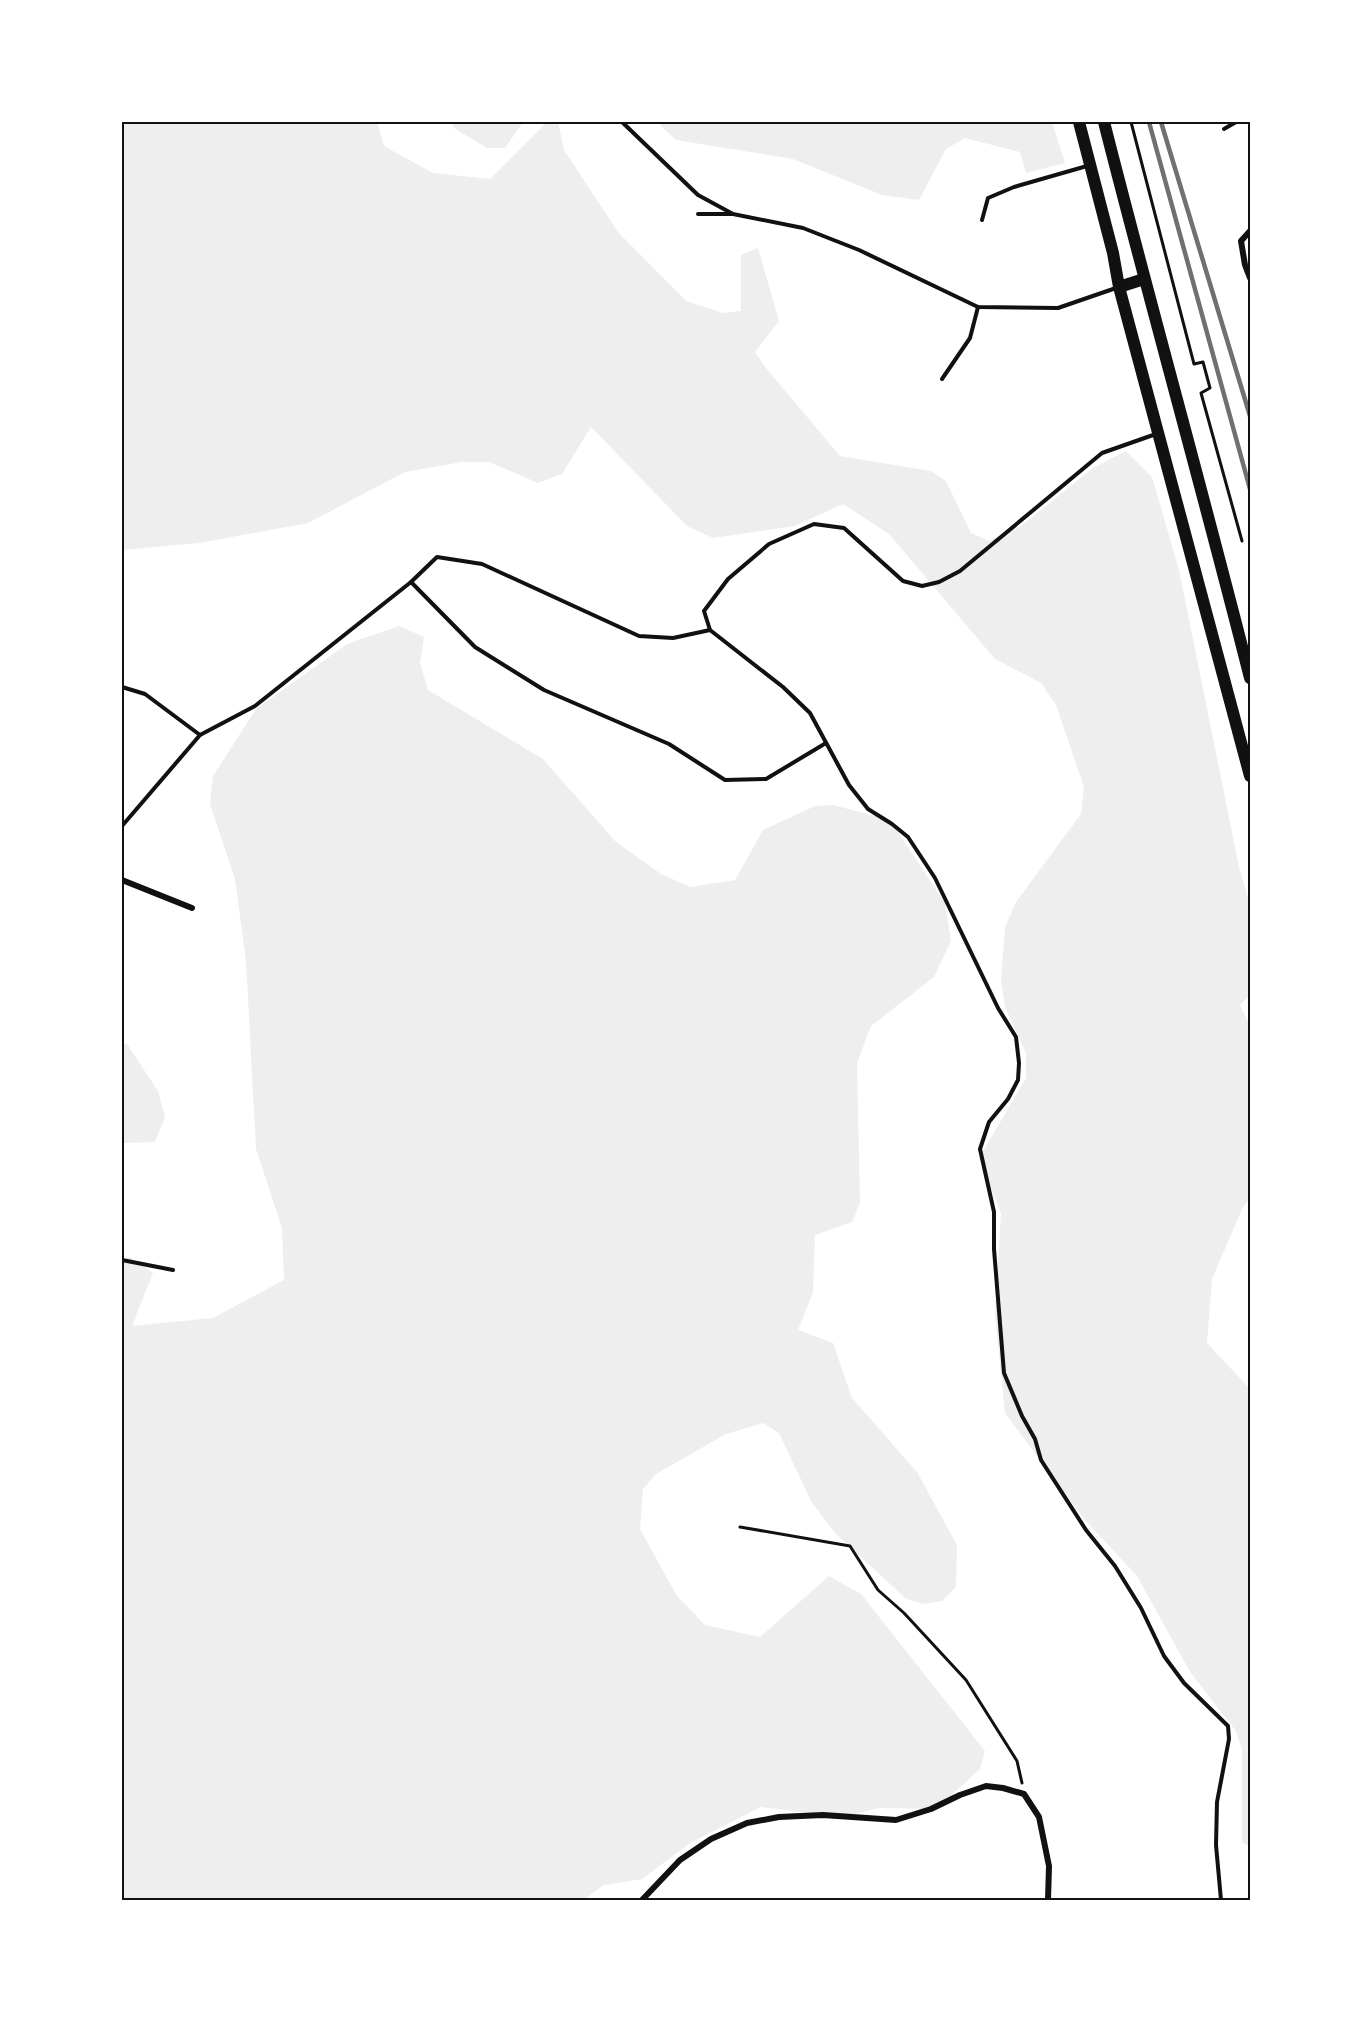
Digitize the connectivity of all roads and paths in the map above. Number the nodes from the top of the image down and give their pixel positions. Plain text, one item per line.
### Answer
1 (622, 122) edge
2 (1079, 122) edge
3 (1104, 122) edge
4 (1131, 122) edge
5 (1236, 122) edge
6 (1224, 129) dead end
7 (1090, 165) junction
8 (698, 214) dead end
9 (733, 214) junction
10 (982, 220) dead end
11 (1251, 231) edge
12 (1251, 278) edge
13 (1144, 279) junction
14 (1119, 287) junction
15 (978, 307) junction
16 (942, 379) dead end
17 (1159, 433) junction
18 (1242, 541) dead end
19 (411, 582) junction
20 (710, 630) junction
21 (1251, 678) edge
22 (122, 687) edge
23 (200, 735) junction
24 (826, 743) junction
25 (1251, 776) edge
26 (122, 826) edge
27 (122, 880) edge
28 (192, 908) dead end
29 (122, 1260) edge
30 (173, 1270) dead end
31 (740, 1527) dead end
32 (1024, 1794) junction
33 (642, 1900) edge
34 (1048, 1900) edge
35 (1221, 1900) edge

1 - 9 lane
2 - 7 main road
3 - 13 main road
4 - 18 path
5 - 6 lane
7 - 10 lane
7 - 14 main road
8 - 9 lane
9 - 15 lane
11 - 12 street
13 - 14 main road
13 - 21 main road
14 - 15 lane
14 - 17 main road
15 - 16 lane
17 - 20 lane
17 - 25 main road
19 - 20 lane
19 - 23 lane
19 - 24 lane
20 - 24 lane
22 - 23 lane
23 - 26 lane
24 - 35 lane
27 - 28 street
29 - 30 lane
31 - 32 path
32 - 33 street
32 - 34 street

